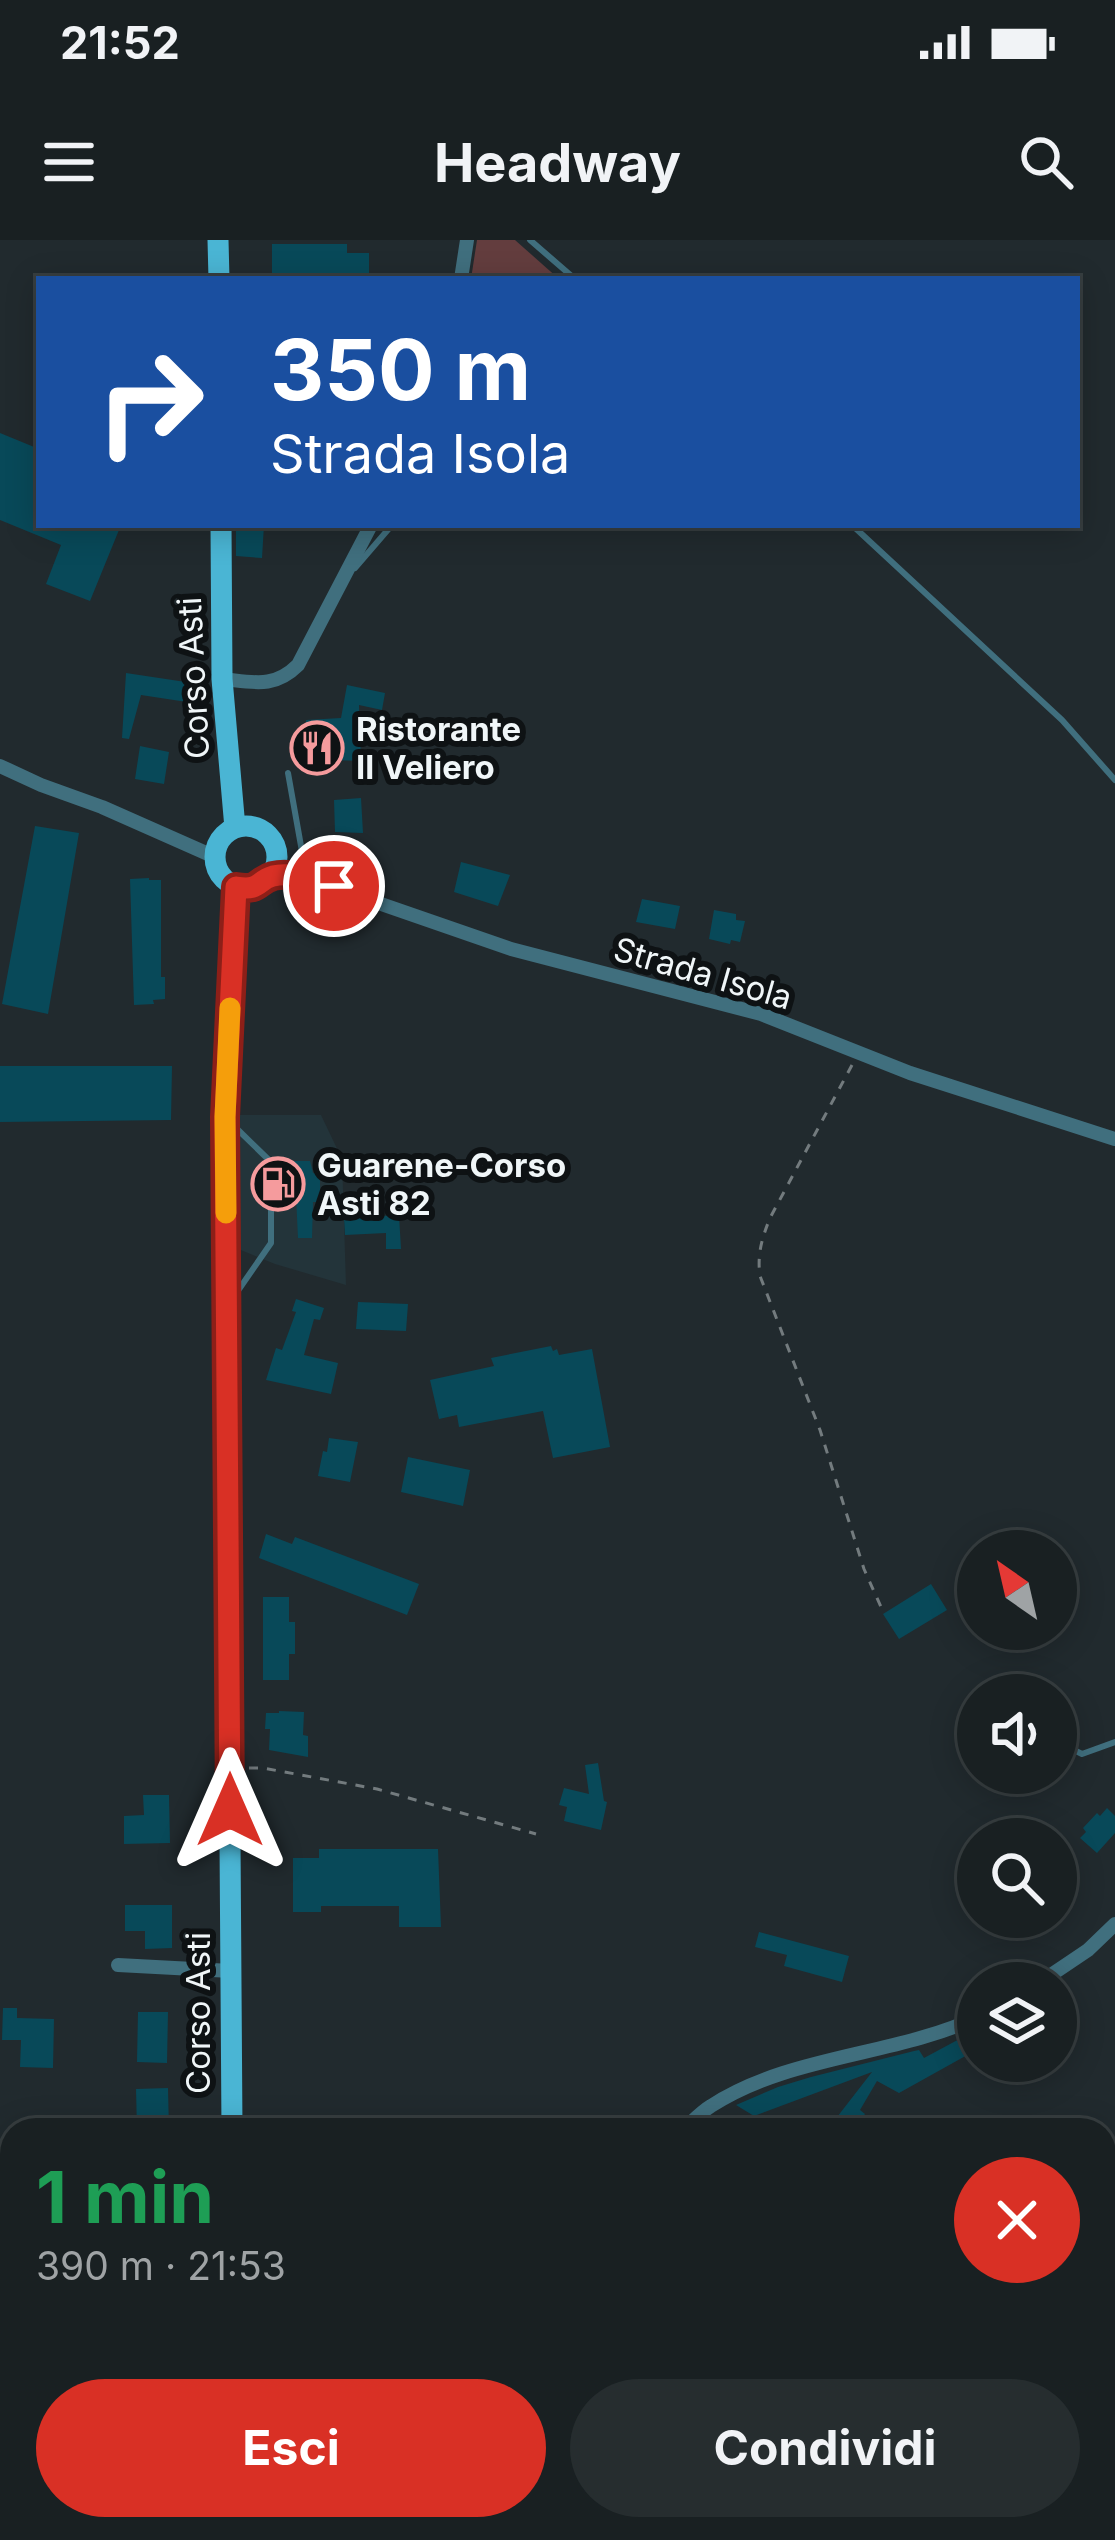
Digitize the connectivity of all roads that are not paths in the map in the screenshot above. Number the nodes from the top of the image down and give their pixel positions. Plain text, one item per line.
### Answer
1 (218, 240) edge
2 (467, 240) edge
3 (530, 240) edge
4 (219, 276) edge
5 (461, 276) edge
6 (572, 276) edge
7 (220, 528) edge
8 (369, 528) edge
9 (389, 528) edge
10 (855, 528) edge
11 (341, 584) junction
12 (222, 679) junction
13 (0, 766) edge
14 (288, 773) dead end
15 (1115, 780) edge
16 (235, 828) junction
17 (215, 857) junction
18 (272, 876) junction
19 (306, 878) junction
20 (236, 887) junction
21 (225, 1117) junction
22 (1115, 1139) edge
23 (226, 1308) junction
24 (1115, 1742) edge
25 (1077, 1752) edge
26 (1115, 1924) edge
27 (1070, 1962) edge
28 (118, 1965) dead end
29 (231, 1971) junction
30 (957, 2026) edge
31 (232, 2118) edge
32 (697, 2118) edge

1 - 4 main road
2 - 5 street
3 - 6 lane
7 - 12 main road, Corso Asti
8 - 11 street
9 - 11 lane
10 - 15 lane
11 - 12 street
12 - 16 main road, Corso Asti
13 - 17 street
14 - 19 lane
16 - 17 main road
16 - 18 main road
17 - 20 main road
18 - 19 street, Strada Isola
18 - 20 main road
19 - 22 street, Strada Isola
20 - 21 main road, Corso Asti
21 - 23 main road, Corso Asti
21 - 23 lane
23 - 29 main road, Corso Asti
24 - 25 lane
26 - 27 street
28 - 29 street
29 - 31 main road, Corso Asti
30 - 32 street

